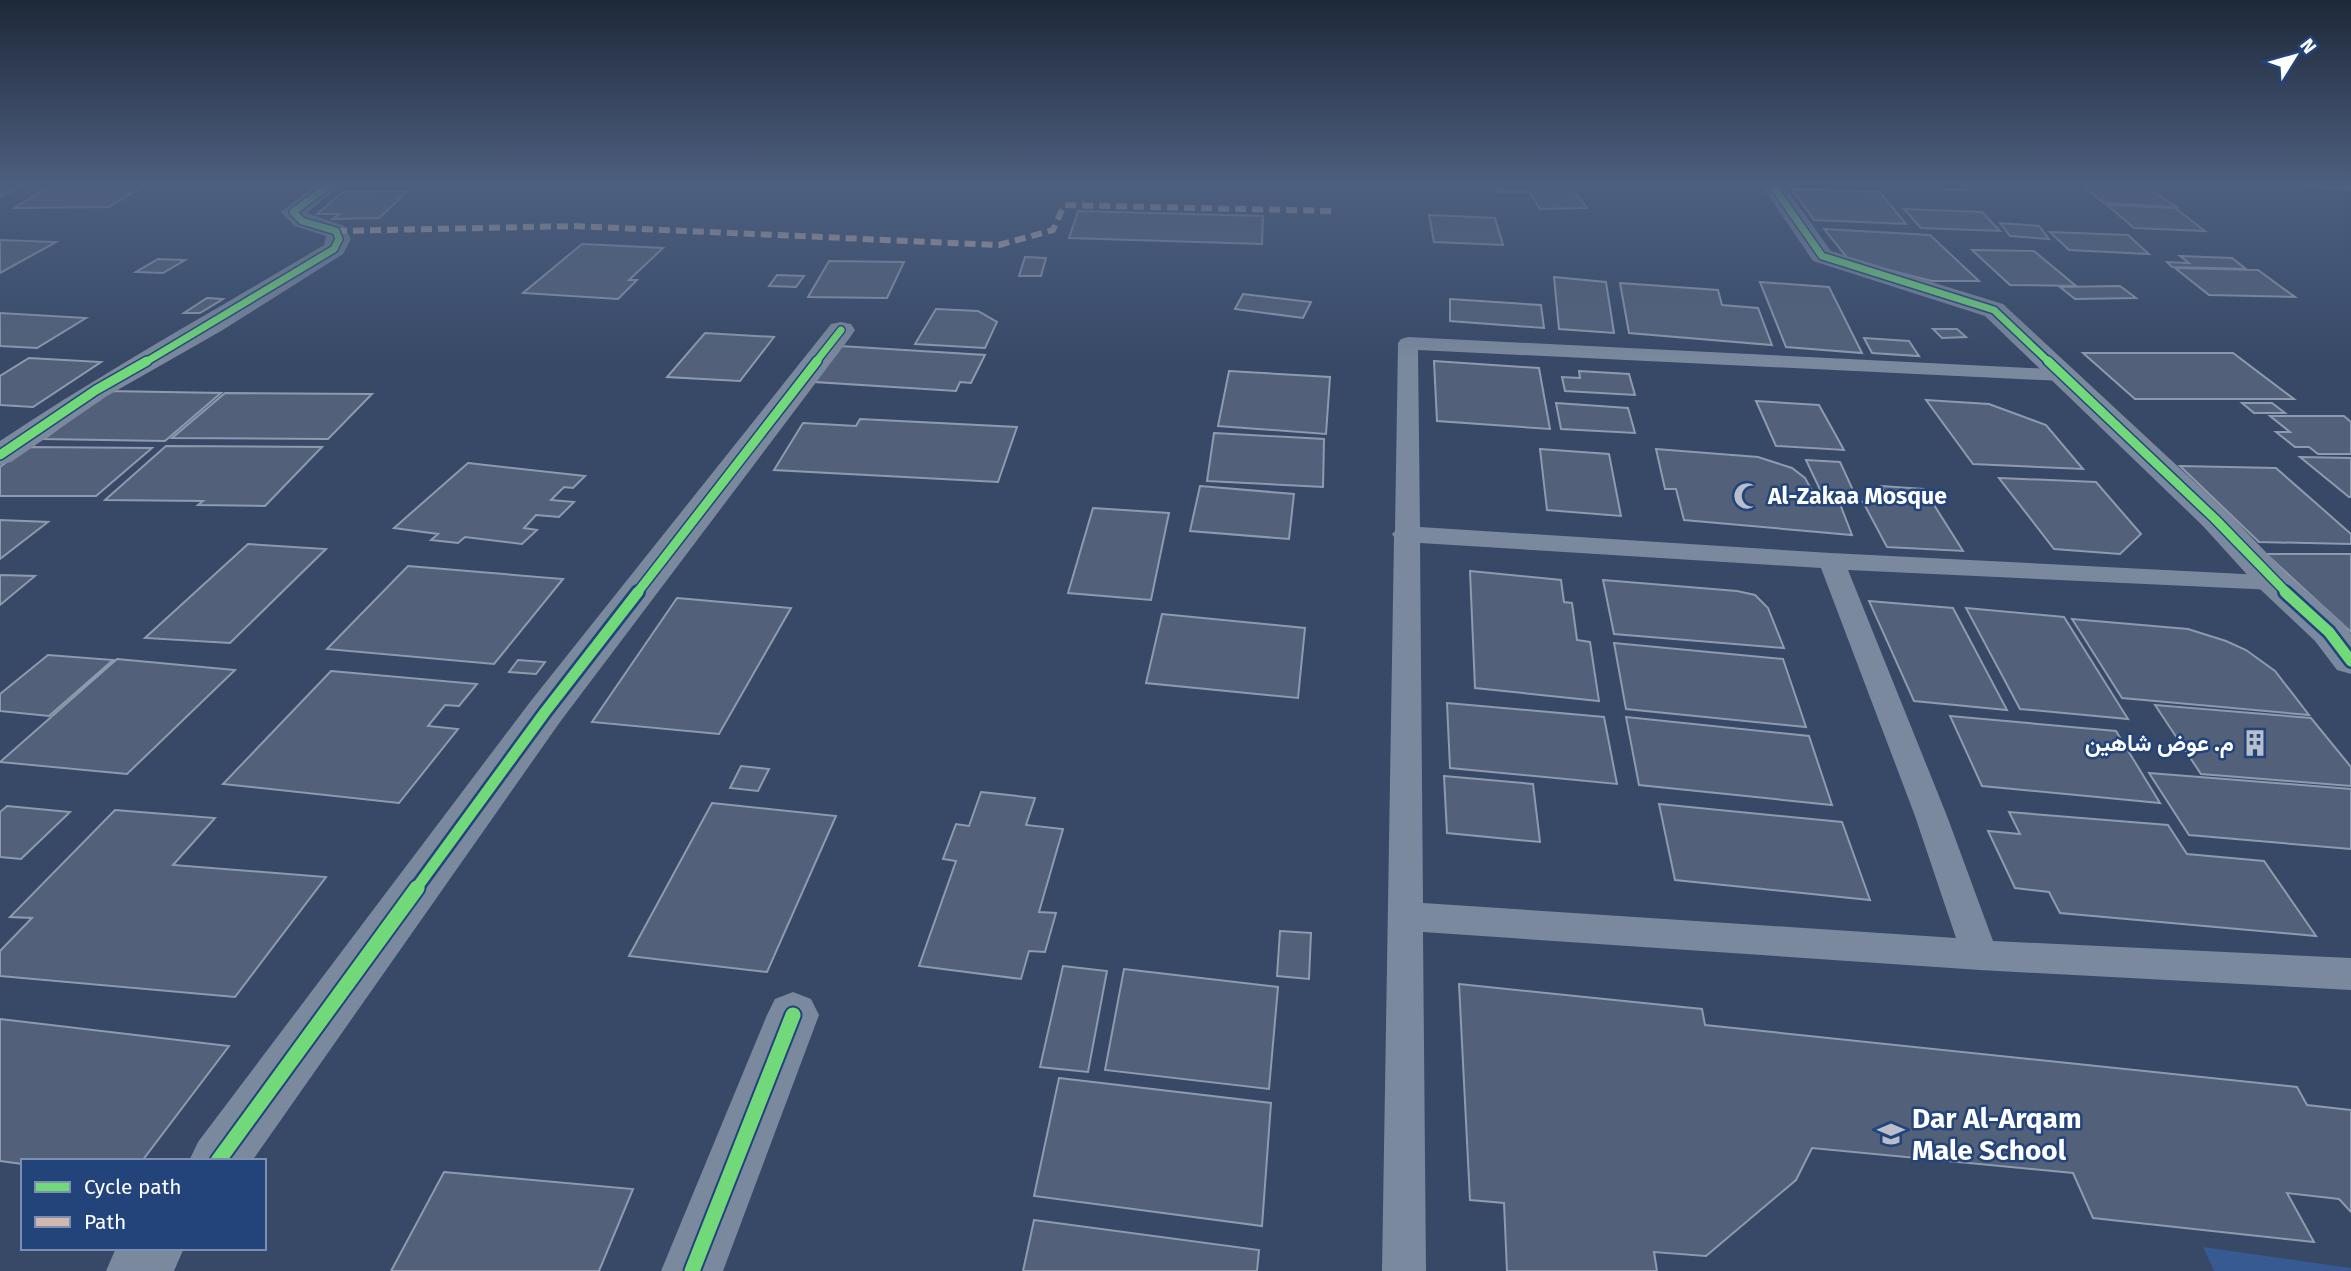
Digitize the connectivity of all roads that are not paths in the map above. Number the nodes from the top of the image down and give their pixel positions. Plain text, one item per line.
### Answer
1 (338, 242) edge
2 (1812, 242) edge
3 (841, 330) dead end
4 (2062, 375) junction
5 (0, 455) edge
6 (1405, 534) junction
7 (1831, 561) junction
8 (2274, 582) junction
9 (2351, 661) edge
10 (1405, 916) junction
11 (1980, 955) junction
12 (2351, 974) edge
13 (793, 1015) dead end
14 (219, 1159) edge
15 (153, 1250) edge
16 (137, 1271) edge
17 (692, 1271) edge
18 (1404, 1271) edge

1 - 5 street
2 - 4 street
3 - 14 street
4 - 6 lane
4 - 8 street
6 - 7 lane
6 - 10 lane
7 - 8 lane
7 - 11 lane
8 - 9 street
10 - 11 lane
10 - 18 lane
11 - 12 lane
13 - 17 street
15 - 16 street

